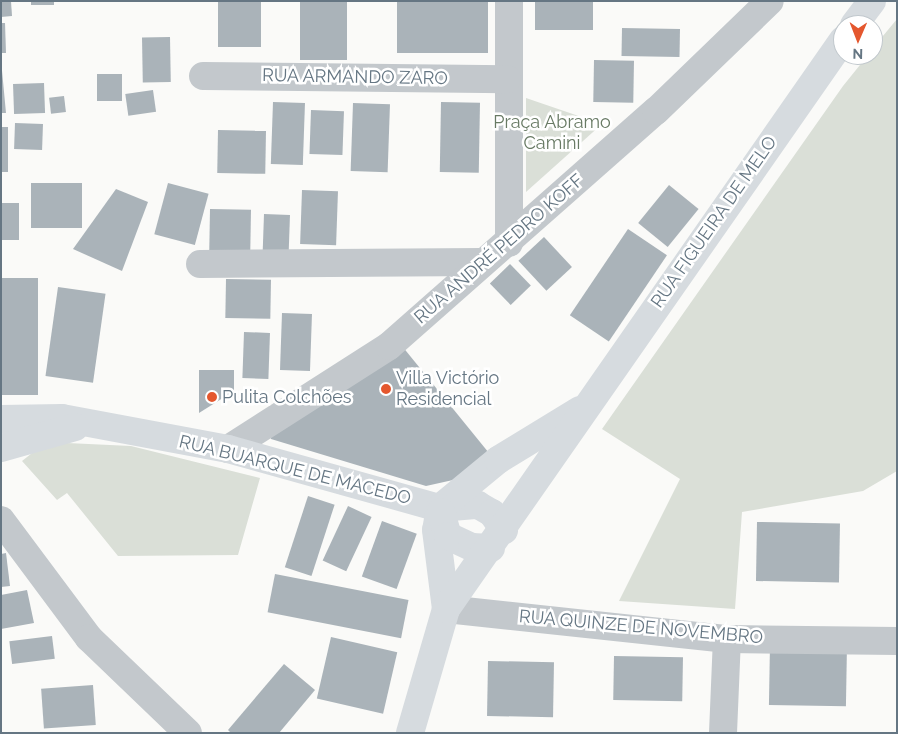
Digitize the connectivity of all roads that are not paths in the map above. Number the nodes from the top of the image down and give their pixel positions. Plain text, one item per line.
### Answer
1 (509, 1) edge
2 (770, 1) edge
3 (872, 1) edge
4 (862, 15) edge
5 (833, 54) edge
6 (203, 76) dead end
7 (507, 79) junction
8 (509, 243) junction
9 (482, 262) junction
10 (200, 264) dead end
11 (587, 405) junction
12 (1, 419) edge
13 (91, 423) junction
14 (1, 448) edge
15 (228, 448) junction
16 (440, 508) junction
17 (1, 520) edge
18 (498, 539) junction
19 (446, 609) junction
20 (727, 639) junction
21 (897, 640) edge
22 (188, 733) edge
23 (410, 733) edge
24 (723, 733) edge

1 - 7 street
2 - 8 street, RUA ANDRÉ PEDRO KOFF
3 - 4 main road
5 - 11 main road, RUA FIGUEIRA DE MELO
6 - 7 street, RUA ARMANDO ZARO
7 - 8 street
8 - 9 street, RUA ANDRÉ PEDRO KOFF
9 - 10 street
9 - 15 street, RUA ANDRÉ PEDRO KOFF
11 - 16 main road, RUA FIGUEIRA DE MELO
11 - 18 main road, RUA FIGUEIRA DE MELO
12 - 13 main road, RUA BUARQUE DE MACEDO
13 - 14 main road, RUA BUARQUE DE MACEDO
13 - 15 main road, RUA BUARQUE DE MACEDO
15 - 16 main road, RUA BUARQUE DE MACEDO
16 - 18 main road, RUA BUARQUE DE MACEDO
16 - 18 main road
16 - 19 main road
17 - 22 street
18 - 19 main road
19 - 20 street, RUA QUINZE DE NOVEMBRO
19 - 23 main road
20 - 21 street, RUA QUINZE DE NOVEMBRO
20 - 24 street

